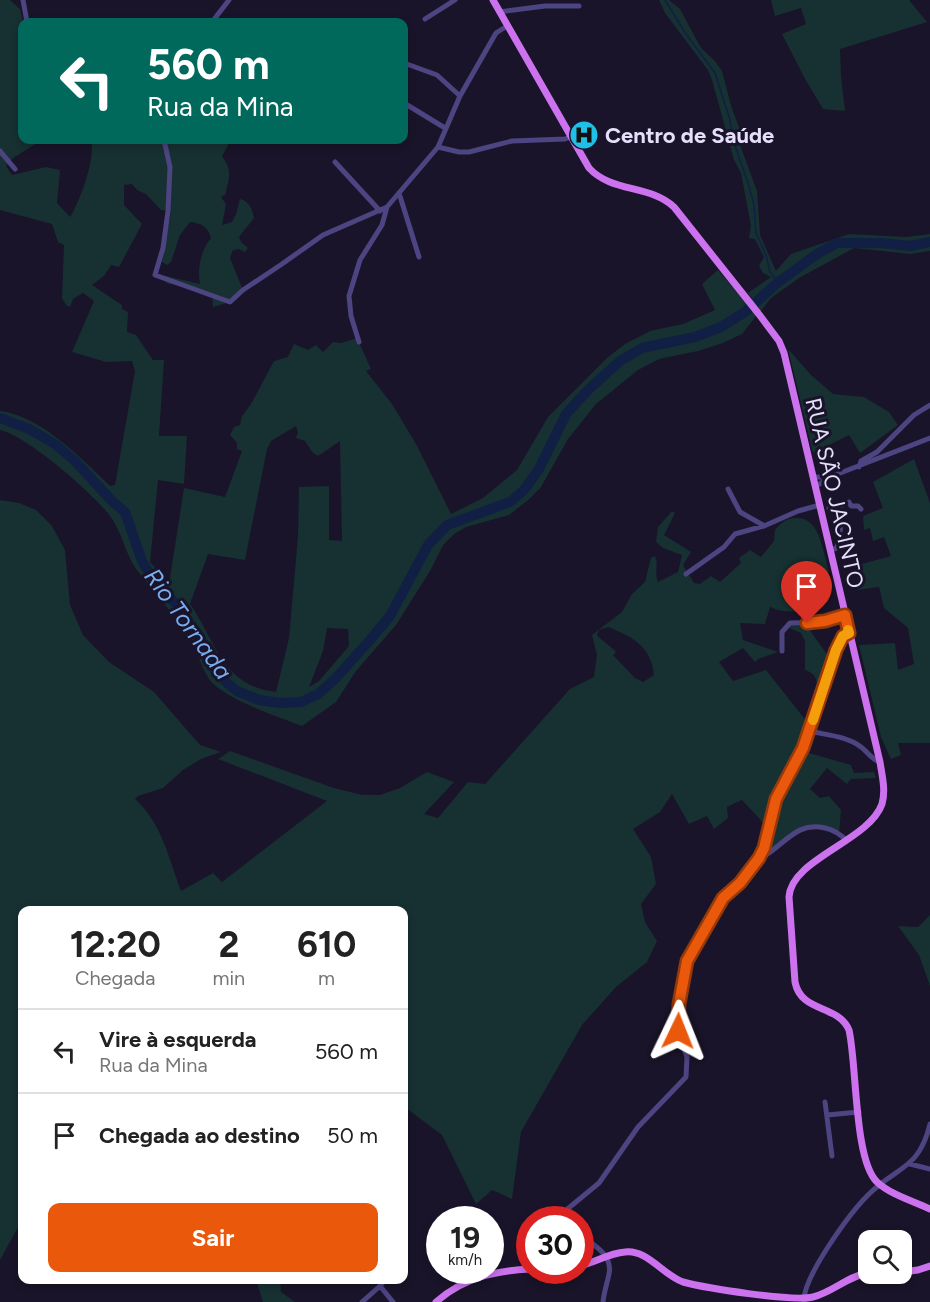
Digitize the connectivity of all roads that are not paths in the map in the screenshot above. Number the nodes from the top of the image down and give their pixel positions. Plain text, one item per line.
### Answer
1 (23, 0) edge
2 (229, 0) edge
3 (455, 0) edge
4 (493, 0) edge
5 (579, 6) dead end
6 (499, 12) junction
7 (26, 18) edge
8 (215, 18) edge
9 (425, 19) dead end
10 (507, 26) junction
11 (408, 64) edge
12 (460, 96) junction
13 (408, 106) edge
14 (446, 128) junction
15 (570, 137) junction
16 (165, 144) edge
17 (438, 147) junction
18 (0, 151) edge
19 (335, 162) dead end
20 (15, 169) dead end
21 (399, 193) junction
22 (387, 207) junction
23 (380, 211) junction
24 (419, 257) dead end
25 (359, 342) dead end
26 (930, 405) edge
27 (930, 438) edge
28 (859, 467) junction
29 (813, 477) junction
30 (830, 477) junction
31 (815, 487) junction
32 (728, 489) dead end
33 (819, 505) junction
34 (861, 510) dead end
35 (764, 526) junction
36 (830, 550) junction
37 (686, 574) dead end
38 (845, 615) junction
39 (849, 633) junction
40 (782, 651) dead end
41 (809, 731) junction
42 (880, 762) junction
43 (846, 840) junction
44 (760, 856) junction
45 (825, 1102) dead end
46 (859, 1112) junction
47 (827, 1115) junction
48 (930, 1124) edge
49 (832, 1156) dead end
50 (910, 1164) junction
51 (930, 1169) edge
52 (880, 1184) junction
53 (571, 1206) edge
54 (930, 1209) edge
55 (594, 1247) edge
56 (607, 1258) junction
57 (594, 1262) edge
58 (930, 1266) edge
59 (516, 1271) edge
60 (912, 1271) edge
61 (858, 1275) edge
62 (380, 1286) joint
63 (804, 1300) edge
64 (362, 1302) edge
65 (393, 1302) edge
66 (436, 1302) edge
67 (603, 1302) edge

1 - 7 street
2 - 8 street
3 - 9 street
4 - 6 main road, RUA SÃO JACINTO
5 - 6 street
6 - 10 main road, RUA SÃO JACINTO
10 - 12 street
10 - 15 main road, RUA SÃO JACINTO
11 - 12 street
12 - 14 street
13 - 14 street
14 - 17 street
15 - 17 street
15 - 29 main road, RUA SÃO JACINTO
16 - 23 street
17 - 21 street
18 - 20 street
19 - 23 street
21 - 22 street
21 - 24 street
22 - 23 street
22 - 25 street
26 - 28 street
27 - 28 street
28 - 30 street
29 - 30 street
29 - 31 main road, RUA SÃO JACINTO
30 - 31 street
31 - 33 main road, RUA SÃO JACINTO
32 - 35 street
33 - 35 street
33 - 36 main road, RUA SÃO JACINTO
34 - 36 street
35 - 37 street
36 - 38 main road, RUA SÃO JACINTO
38 - 39 main road, RUA SÃO JACINTO
38 - 40 street
39 - 41 street
39 - 42 main road, RUA SÃO JACINTO
41 - 42 street
41 - 44 street
42 - 43 main road, RUA SÃO JACINTO
43 - 44 street
43 - 46 main road, RUA SÃO JACINTO
44 - 53 street
45 - 47 street
46 - 47 street
46 - 52 main road, RUA SÃO JACINTO
47 - 49 street
48 - 50 street
50 - 51 street
50 - 52 street
52 - 54 main road
52 - 63 street
55 - 56 street
56 - 57 main road
56 - 63 main road
56 - 67 street
58 - 60 main road
59 - 66 main road
61 - 63 main road
62 - 64 street
62 - 65 street

